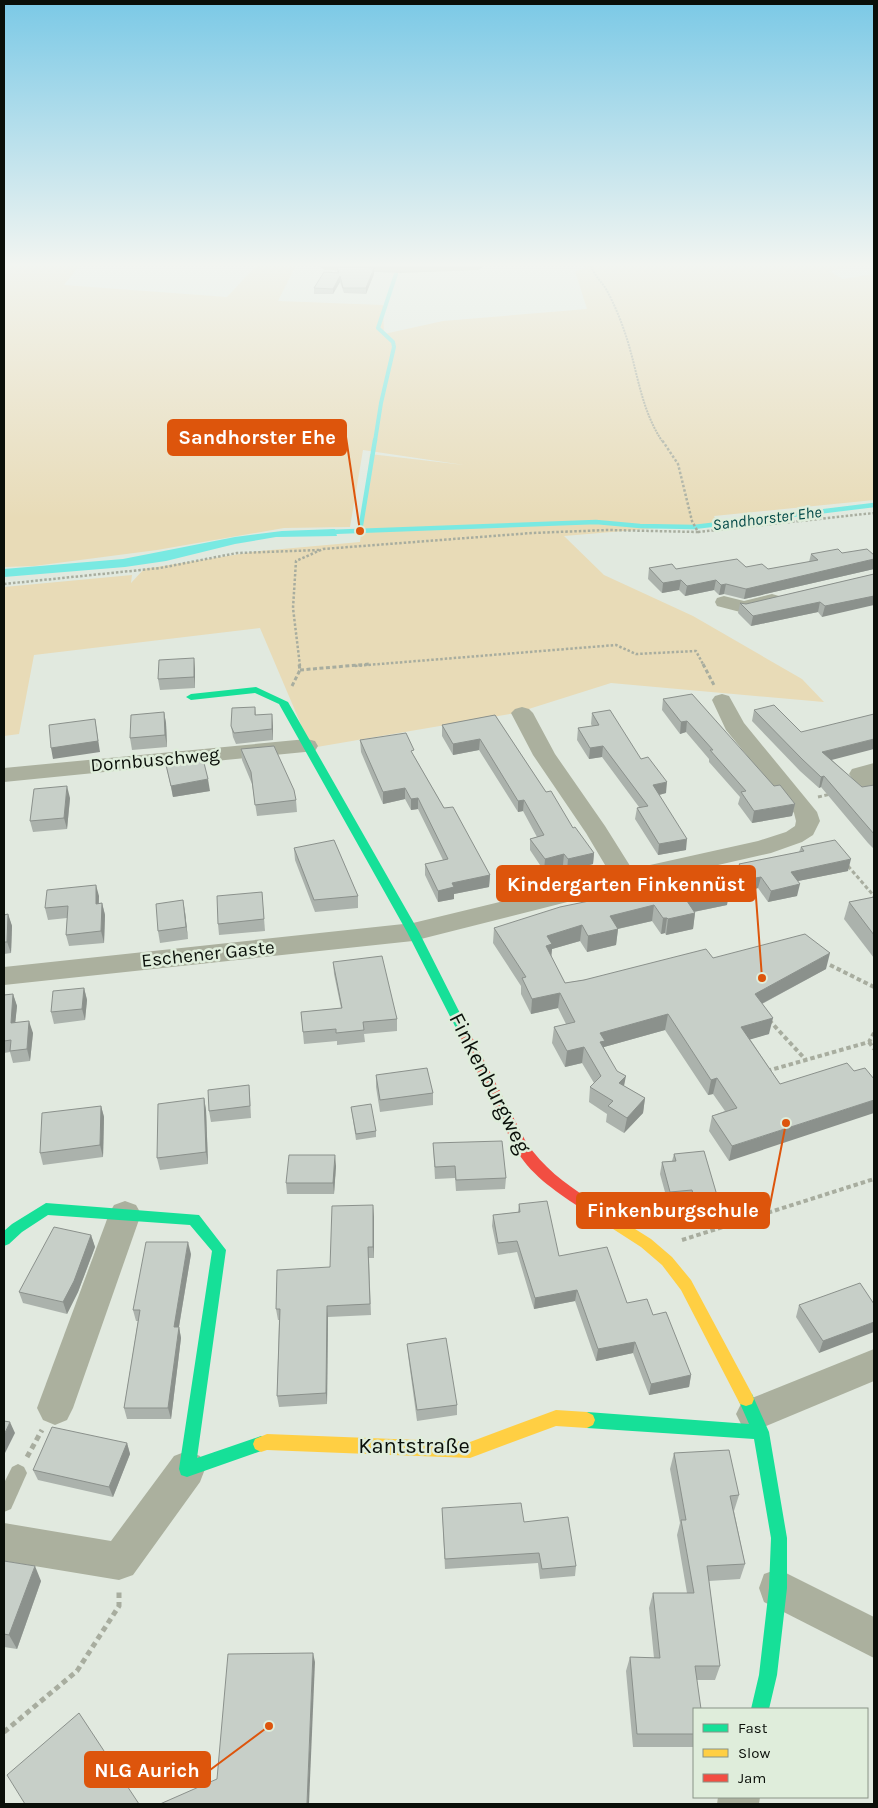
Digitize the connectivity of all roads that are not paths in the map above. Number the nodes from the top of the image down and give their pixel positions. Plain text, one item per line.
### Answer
1 (790, 596) edge
2 (724, 602) dead end
3 (191, 697) dead end
4 (722, 700) road end
5 (522, 713) dead end
6 (307, 746) junction
7 (4, 774) edge
8 (626, 879) junction
9 (413, 932) junction
10 (4, 976) edge
11 (126, 1214) junction
12 (4, 1240) edge
13 (874, 1365) edge
14 (55, 1408) road end
15 (757, 1423) junction
16 (187, 1469) junction
17 (18, 1473) road end
18 (4, 1504) edge
19 (4, 1542) edge
20 (778, 1588) junction
21 (874, 1638) edge
22 (760, 1708) edge

1 - 2 street
3 - 6 street, Finkenburgweg
4 - 8 street, Eschener Gaste
5 - 8 street
6 - 7 street, Dornbuschweg
6 - 9 street, Finkenburgweg
8 - 9 street, Eschener Gaste
9 - 10 street, Eschener Gaste
9 - 15 street, Finkenburgweg
11 - 12 street
11 - 14 street
11 - 16 street
13 - 15 street
15 - 16 street, Kantstraße
15 - 20 street, Finkenburgweg
16 - 19 street
17 - 18 lane
20 - 21 street
20 - 22 street, Finkenburgweg

